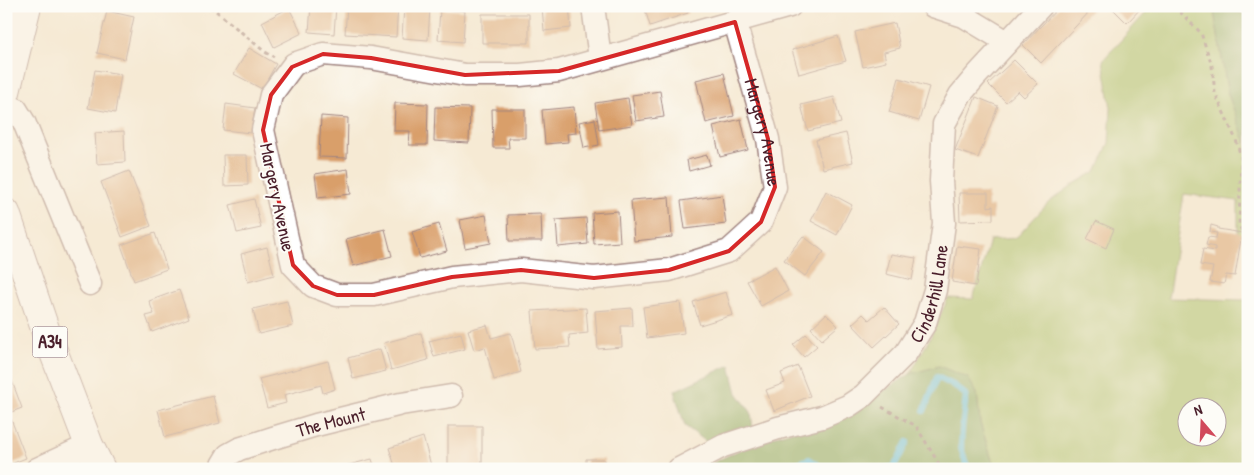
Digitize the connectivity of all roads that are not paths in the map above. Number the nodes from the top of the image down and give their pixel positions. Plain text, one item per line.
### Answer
1 (27, 6) edge
2 (593, 6) edge
3 (790, 6) edge
4 (933, 6) edge
5 (1041, 6) edge
6 (735, 22) junction
7 (1007, 42) junction
8 (600, 58) junction
9 (6, 92) edge
10 (6, 105) edge
11 (6, 213) edge
12 (90, 284) dead end
13 (452, 396) dead end
14 (95, 457) edge
15 (38, 469) edge
16 (222, 469) edge
17 (679, 469) edge

1 - 9 main road
2 - 8 street
3 - 6 street, Margery Avenue
4 - 7 street
5 - 7 street, Cinderhill Lane
6 - 8 street, Margery Avenue
6 - 8 street, Margery Avenue
7 - 17 street, Cinderhill Lane
10 - 12 street
11 - 14 main road, A34
13 - 16 street, The Mount
14 - 15 street

